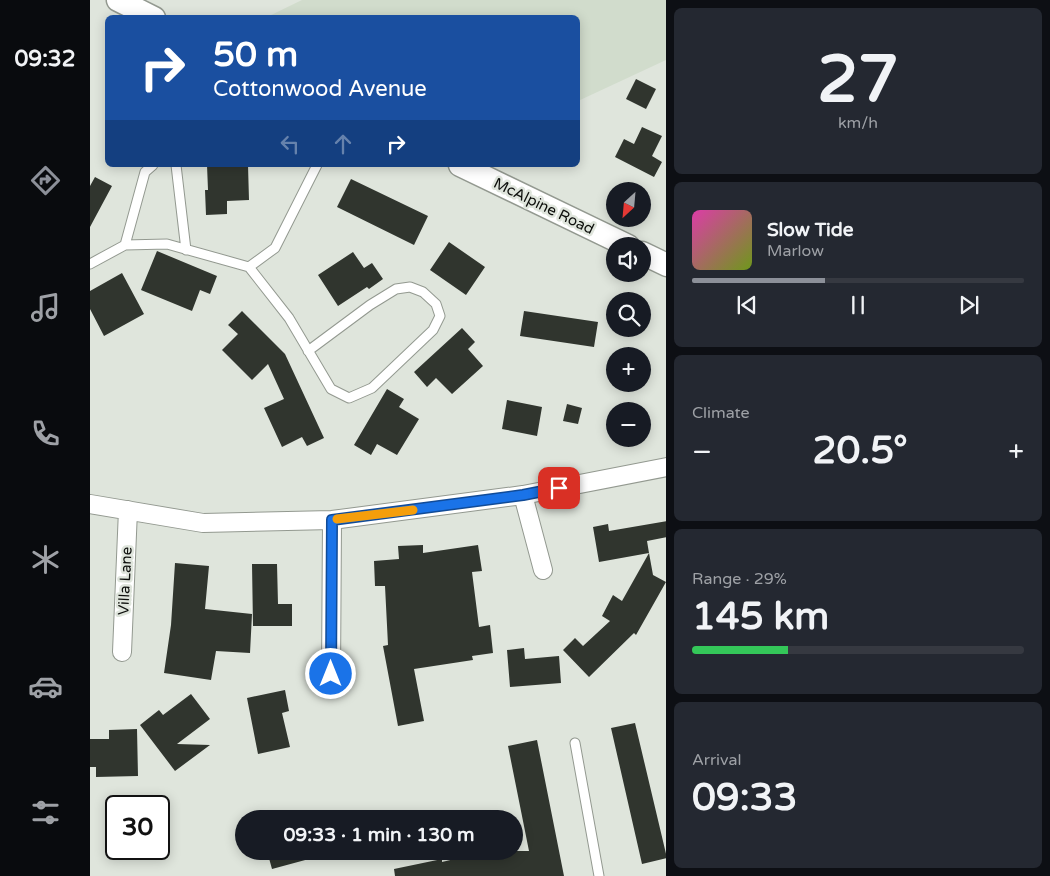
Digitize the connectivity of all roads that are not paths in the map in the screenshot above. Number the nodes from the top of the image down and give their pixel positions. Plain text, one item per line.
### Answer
1 (118, 0) edge
2 (148, 15) edge
3 (151, 167) edge
4 (176, 167) edge
5 (316, 167) edge
6 (464, 167) edge
7 (609, 237) edge
8 (126, 245) junction
9 (186, 250) junction
10 (651, 258) edge
11 (90, 264) edge
12 (666, 265) edge
13 (249, 267) junction
14 (308, 351) junction
15 (666, 467) edge
16 (523, 495) junction
17 (90, 504) edge
18 (128, 510) junction
19 (332, 520) junction
20 (543, 570) dead end
21 (122, 652) dead end
22 (331, 674) dead end
23 (575, 743) dead end
24 (599, 876) edge

1 - 2 street
3 - 8 lane
4 - 9 lane
5 - 13 lane
6 - 7 street, McAlpine Road
8 - 9 lane
8 - 11 lane
9 - 13 lane
10 - 12 street
13 - 14 lane
14 - 14 lane
15 - 16 street
16 - 19 street
16 - 20 street
17 - 18 street
18 - 19 street
18 - 21 street, Villa Lane
19 - 22 street
23 - 24 lane

